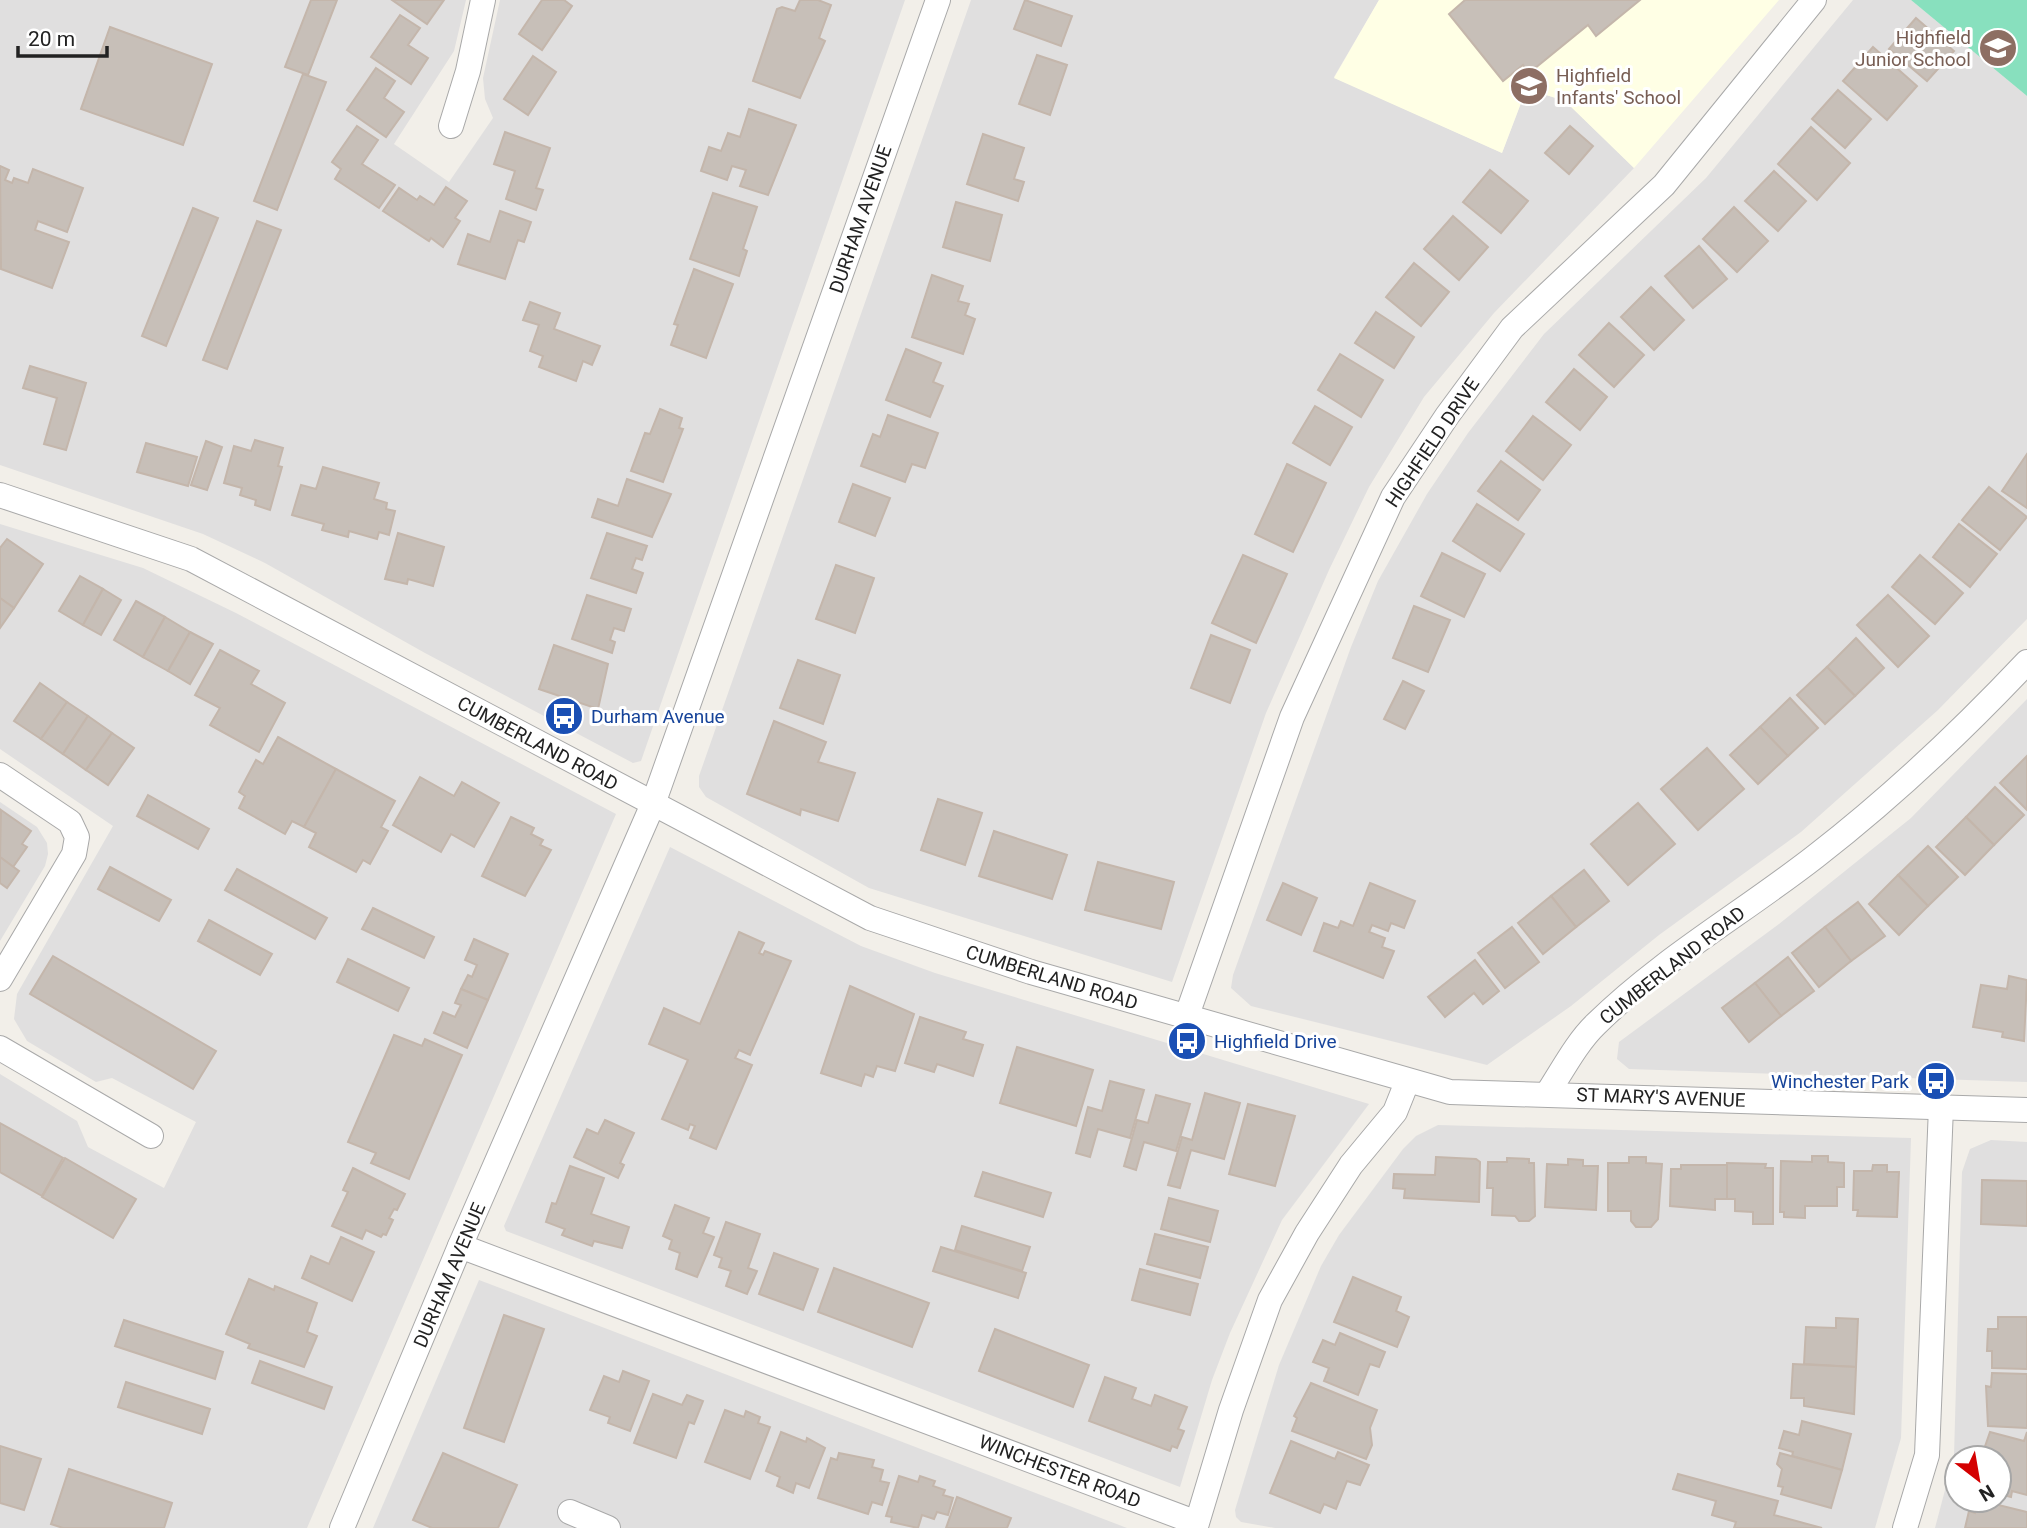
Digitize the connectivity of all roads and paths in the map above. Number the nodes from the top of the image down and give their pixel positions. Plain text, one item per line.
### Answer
1 (483, 0) edge
2 (938, 0) edge
3 (1814, 0) edge
4 (451, 126) dead end
5 (0, 495) edge
6 (2027, 662) edge
7 (0, 775) edge
8 (653, 804) junction
9 (0, 979) edge
10 (1186, 1018) junction
11 (0, 1048) edge
12 (1407, 1082) junction
13 (1547, 1094) junction
14 (1941, 1107) junction
15 (2027, 1110) edge
16 (151, 1136) dead end
17 (460, 1246) junction
18 (570, 1512) dead end
19 (1202, 1525) edge
20 (342, 1528) edge
21 (608, 1528) edge
22 (1905, 1528) edge

1 - 4 street
2 - 8 street, DURHAM AVENUE
3 - 10 street, HIGHFIELD DRIVE
5 - 8 street, CUMBERLAND ROAD
6 - 13 street, CUMBERLAND ROAD
7 - 9 street
8 - 10 street, CUMBERLAND ROAD
8 - 17 street, DURHAM AVENUE
10 - 12 street, CUMBERLAND ROAD
11 - 16 street
12 - 13 street, CUMBERLAND ROAD
12 - 19 street, WINCHESTER ROAD
13 - 14 street, ST MARY'S AVENUE
14 - 15 street, ST MARY'S AVENUE
14 - 22 street
17 - 19 street, WINCHESTER ROAD
17 - 20 street, DURHAM AVENUE
18 - 21 street

